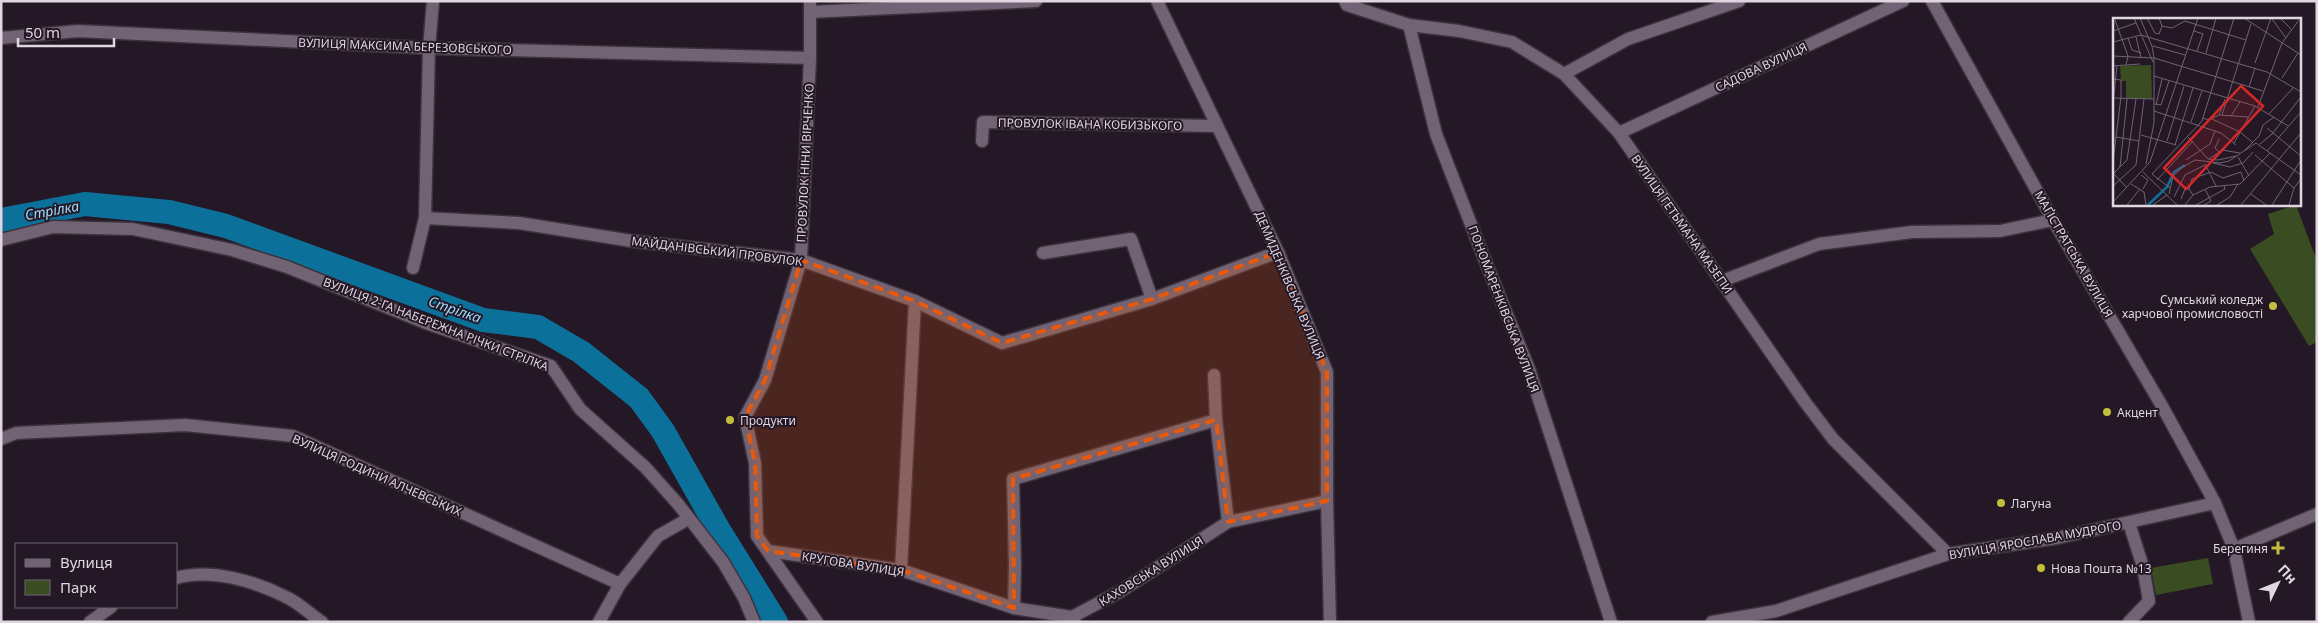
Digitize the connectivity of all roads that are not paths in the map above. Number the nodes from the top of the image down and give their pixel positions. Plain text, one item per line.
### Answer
1 (433, 1) edge
2 (1036, 1) edge
3 (1157, 1) edge
4 (1346, 1) edge
5 (1740, 1) edge
6 (1903, 1) edge
7 (1932, 1) edge
8 (810, 7) edge
9 (1409, 25) junction
10 (1, 38) edge
11 (429, 48) junction
12 (810, 58) junction
13 (1564, 74) junction
14 (1216, 126) junction
15 (1619, 133) junction
16 (982, 141) dead end
17 (425, 218) junction
18 (2053, 220) junction
19 (1, 240) edge
20 (1278, 252) junction
21 (1043, 253) dead end
22 (801, 260) junction
23 (413, 268) dead end
24 (1722, 281) junction
25 (1152, 299) junction
26 (915, 301) junction
27 (1214, 375) dead end
28 (1216, 420) junction
29 (1, 438) edge
30 (1327, 501) junction
31 (2215, 503) junction
32 (2317, 514) edge
33 (688, 519) junction
34 (1228, 522) junction
35 (2129, 523) junction
36 (2234, 549) junction
37 (768, 551) junction
38 (1948, 554) junction
39 (901, 570) junction
40 (178, 577) edge
41 (620, 584) junction
42 (110, 608) edge
43 (1014, 608) junction
44 (1073, 619) edge
45 (90, 622) edge
46 (322, 622) edge
47 (599, 622) edge
48 (754, 622) edge
49 (817, 622) edge
50 (1330, 622) edge
51 (1611, 622) edge
52 (1712, 622) edge
53 (2129, 622) edge
54 (2249, 622) edge

1 - 11 street
2 - 8 street
3 - 14 street, ДЕМИДЕНКІВСЬКА ВУЛИЦЯ
4 - 9 street, ВУЛИЦЯ ГЕТЬМАНА МАЗЕПИ
5 - 13 street
6 - 15 street, САДОВА ВУЛИЦЯ
7 - 18 street, МАҐІСТРАТСЬКА ВУЛИЦЯ
8 - 12 street, ПРОВУЛОК НІНИ ВІРЧЕНКО
9 - 13 street, ВУЛИЦЯ ГЕТЬМАНА МАЗЕПИ
9 - 51 street, ПОНОМАРЕНКІВСЬКА ВУЛИЦЯ
10 - 11 street, ВУЛИЦЯ МАКСИМА БЕРЕЗОВСЬКОГО
11 - 12 street, ВУЛИЦЯ МАКСИМА БЕРЕЗОВСЬКОГО
11 - 17 street
12 - 22 street, ПРОВУЛОК НІНИ ВІРЧЕНКО
13 - 15 street, ВУЛИЦЯ ГЕТЬМАНА МАЗЕПИ
14 - 16 street, ПРОВУЛОК ІВАНА КОБИЗЬКОГО
14 - 20 street, ДЕМИДЕНКІВСЬКА ВУЛИЦЯ
15 - 24 street, ВУЛИЦЯ ГЕТЬМАНА МАЗЕПИ
17 - 22 street, МАЙДАНІВСЬКИЙ ПРОВУЛОК
17 - 23 street
18 - 24 street
18 - 31 street, МАҐІСТРАТСЬКА ВУЛИЦЯ
19 - 33 street, ВУЛИЦЯ 2-ГА НАБЕРЕЖНА РІЧКИ СТРІЛКА
20 - 25 street, МАЙДАНІВСЬКИЙ ПРОВУЛОК
20 - 30 street, ДЕМИДЕНКІВСЬКА ВУЛИЦЯ
21 - 25 street
22 - 26 street, МАЙДАНІВСЬКИЙ ПРОВУЛОК
22 - 37 street, ПРОВУЛОК НІНИ ВІРЧЕНКО
24 - 38 street, ВУЛИЦЯ ГЕТЬМАНА МАЗЕПИ
25 - 26 street, МАЙДАНІВСЬКИЙ ПРОВУЛОК
26 - 39 street
27 - 28 street
28 - 34 street
28 - 43 street
29 - 41 street, ВУЛИЦЯ РОДИНИ АЛЧЕВСЬКИХ
30 - 34 street, КАХОВСЬКА ВУЛИЦЯ
30 - 50 street, ДЕМИДЕНКІВСЬКА ВУЛИЦЯ
31 - 35 street, ВУЛИЦЯ ЯРОСЛАВА МУДРОГО
31 - 36 street, МАҐІСТРАТСЬКА ВУЛИЦЯ
32 - 36 street
33 - 41 street
33 - 48 street, ВУЛИЦЯ 2-ГА НАБЕРЕЖНА РІЧКИ СТРІЛКА
34 - 44 street, КАХОВСЬКА ВУЛИЦЯ
35 - 38 street, ВУЛИЦЯ ЯРОСЛАВА МУДРОГО
35 - 53 street
36 - 54 street, МАҐІСТРАТСЬКА ВУЛИЦЯ
37 - 39 street, КРУГОВА ВУЛИЦЯ
37 - 49 street
38 - 52 street, ВУЛИЦЯ ЯРОСЛАВА МУДРОГО
39 - 43 street, КРУГОВА ВУЛИЦЯ
40 - 46 street
41 - 47 street
42 - 45 street
43 - 44 street, КРУГОВА ВУЛИЦЯ

